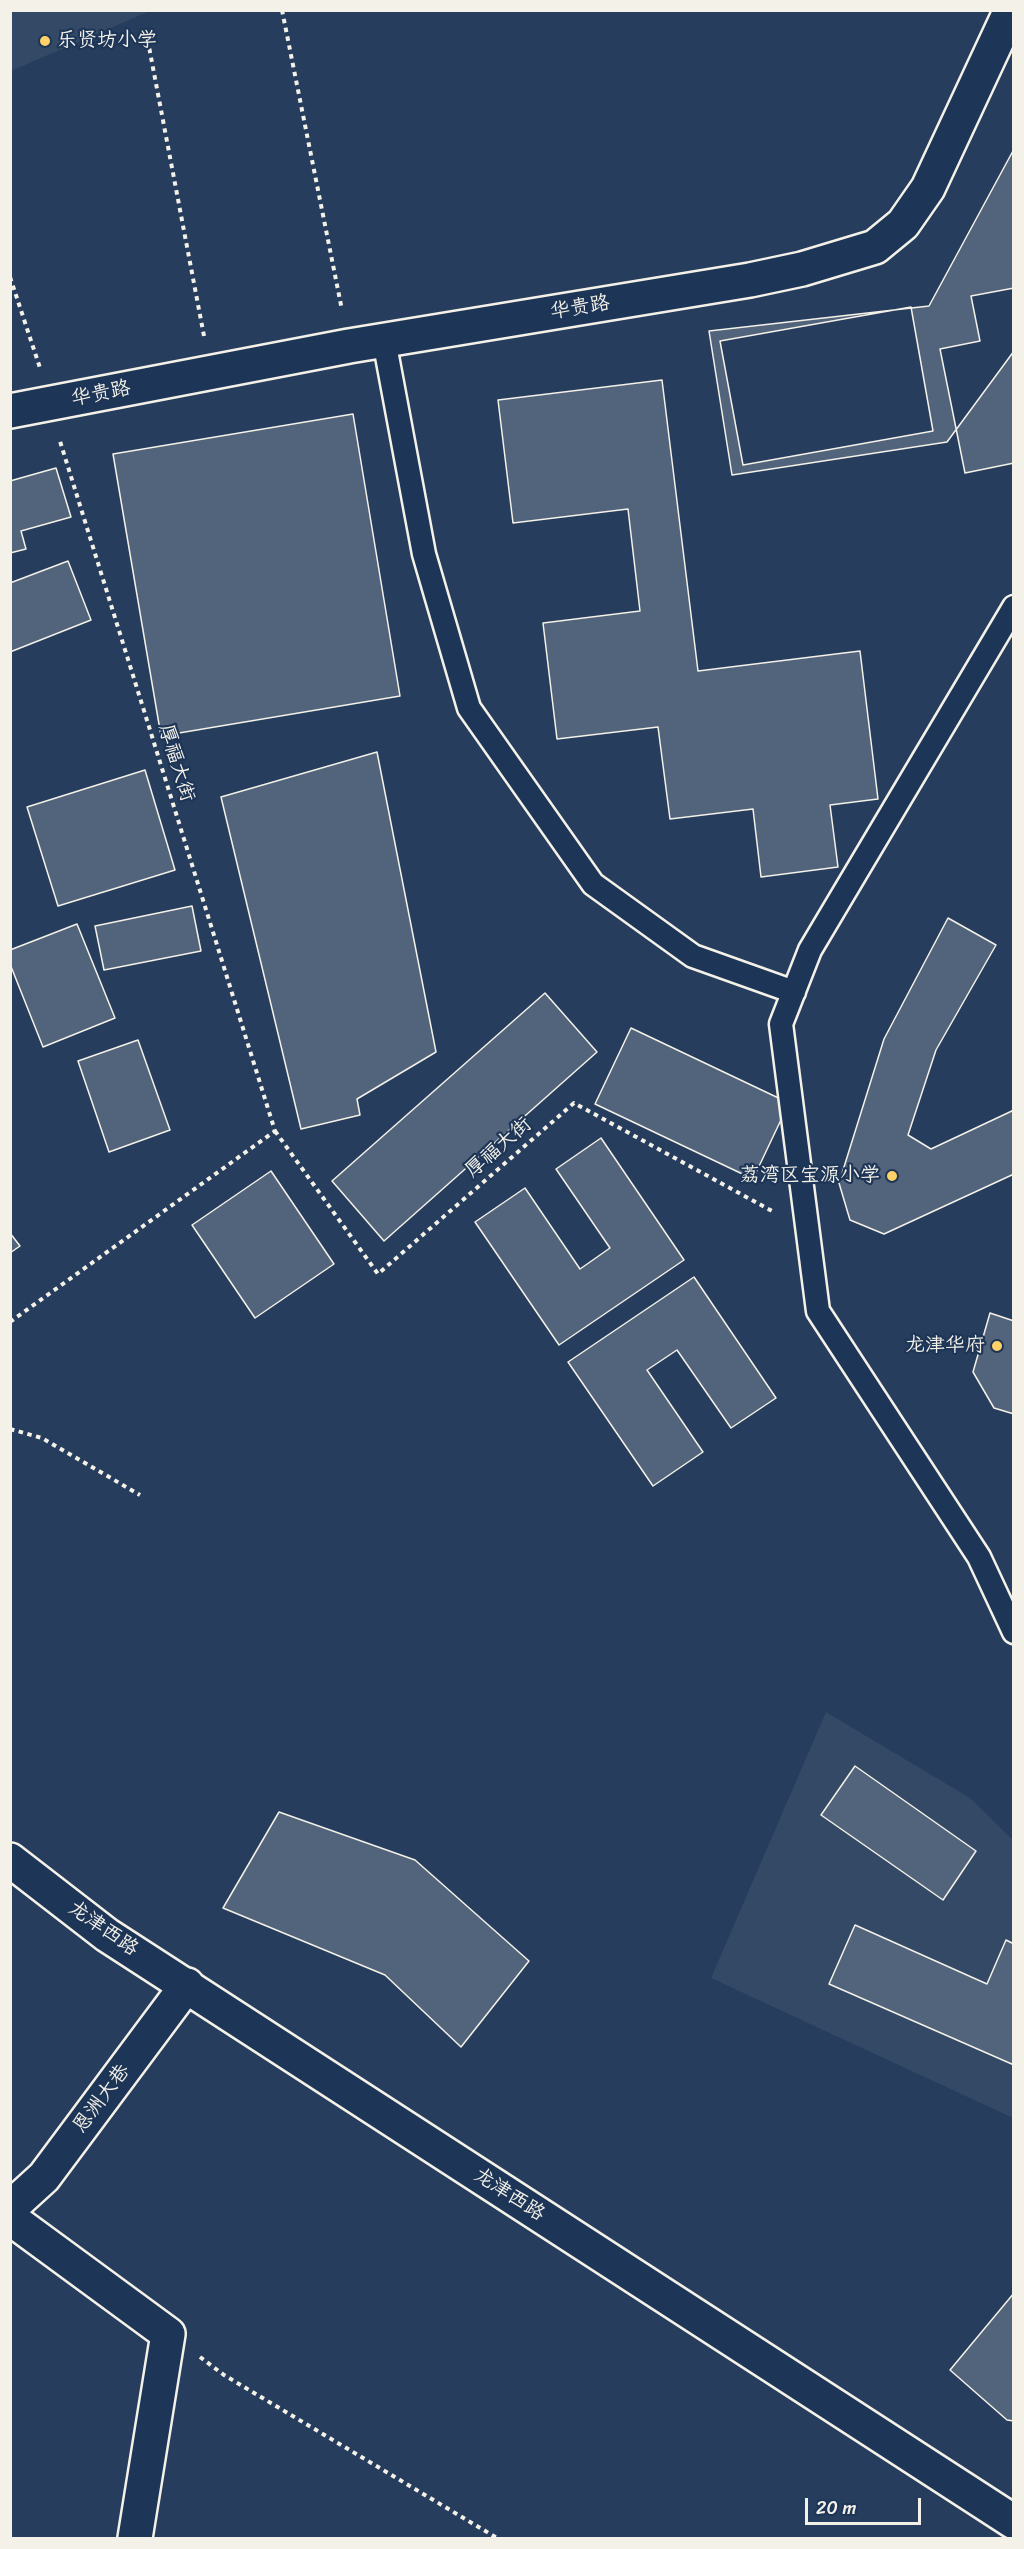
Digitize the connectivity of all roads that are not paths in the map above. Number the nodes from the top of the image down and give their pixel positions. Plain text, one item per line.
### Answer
1 (1011, 10) edge
2 (384, 340) junction
3 (10, 411) edge
4 (1014, 606) edge
5 (794, 992) junction
6 (1014, 1632) edge
7 (10, 1860) edge
8 (187, 1985) junction
9 (10, 2208) edge
10 (10, 2218) edge
11 (1014, 2522) edge
12 (135, 2538) edge

1 - 2 street, 华贵路
2 - 3 street, 华贵路
2 - 5 lane
4 - 5 lane
5 - 6 lane
7 - 8 street, 龙津西路
8 - 9 street, 恩洲大巷
8 - 11 street, 龙津西路
10 - 12 street

